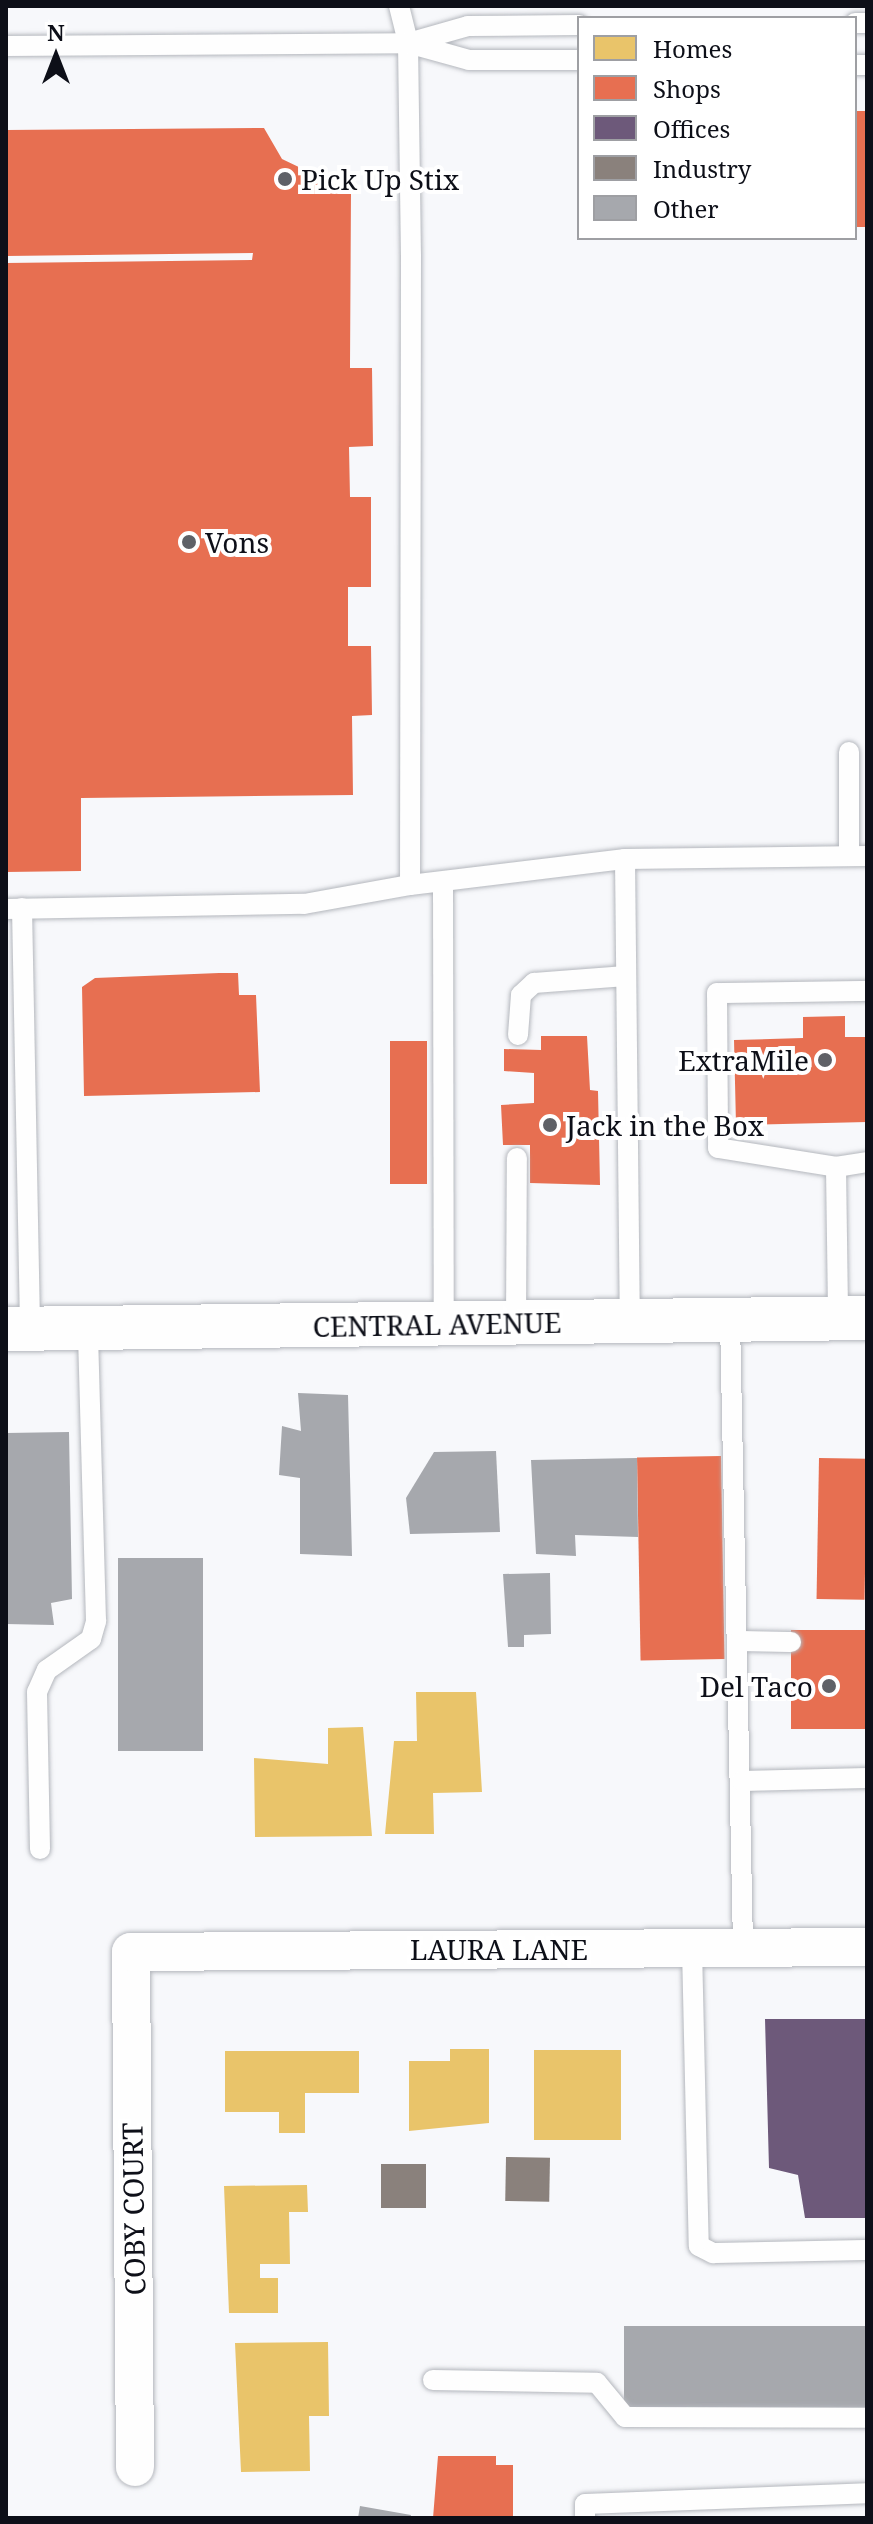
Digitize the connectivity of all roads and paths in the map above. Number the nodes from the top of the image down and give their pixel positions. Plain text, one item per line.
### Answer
1 (399, 6) edge
2 (577, 25) edge
3 (408, 43) junction
4 (6, 46) edge
5 (577, 60) edge
6 (849, 752) dead end
7 (858, 856) edge
8 (625, 859) junction
9 (443, 883) junction
10 (410, 885) junction
11 (14, 909) edge
12 (626, 976) junction
13 (867, 991) edge
14 (518, 1035) dead end
15 (517, 1158) dead end
16 (867, 1162) edge
17 (836, 1167) junction
18 (853, 1318) edge
19 (730, 1320) junction
20 (630, 1321) junction
21 (516, 1323) junction
22 (444, 1324) junction
23 (18, 1328) edge
24 (88, 1328) junction
25 (739, 1641) junction
26 (791, 1642) dead end
27 (867, 1778) edge
28 (742, 1781) junction
29 (40, 1849) dead end
30 (867, 1947) edge
31 (692, 1948) junction
32 (743, 1948) junction
33 (131, 1952) joint
34 (867, 2250) edge
35 (433, 2380) dead end
36 (867, 2418) edge
37 (135, 2467) dead end
38 (867, 2493) edge
39 (585, 2518) edge

1 - 3 lane
2 - 3 lane
3 - 4 lane
3 - 5 lane
3 - 10 lane
6 - 7 lane
7 - 8 lane
8 - 9 lane
8 - 12 lane
9 - 10 lane
9 - 22 lane
10 - 11 lane
11 - 23 lane
12 - 14 lane
12 - 20 lane
13 - 17 lane
15 - 21 lane
16 - 17 lane
17 - 18 lane
18 - 19 main road, CENTRAL AVENUE
19 - 20 main road, CENTRAL AVENUE
19 - 25 lane
20 - 21 main road, CENTRAL AVENUE
21 - 22 main road, CENTRAL AVENUE
22 - 24 main road, CENTRAL AVENUE
23 - 24 main road, CENTRAL AVENUE
24 - 29 lane
25 - 26 lane
25 - 28 lane
27 - 28 lane
28 - 32 lane
30 - 32 street, LAURA LANE
31 - 32 street, LAURA LANE
31 - 33 street, LAURA LANE
31 - 34 lane
33 - 37 street, COBY COURT
35 - 36 lane
38 - 39 lane

